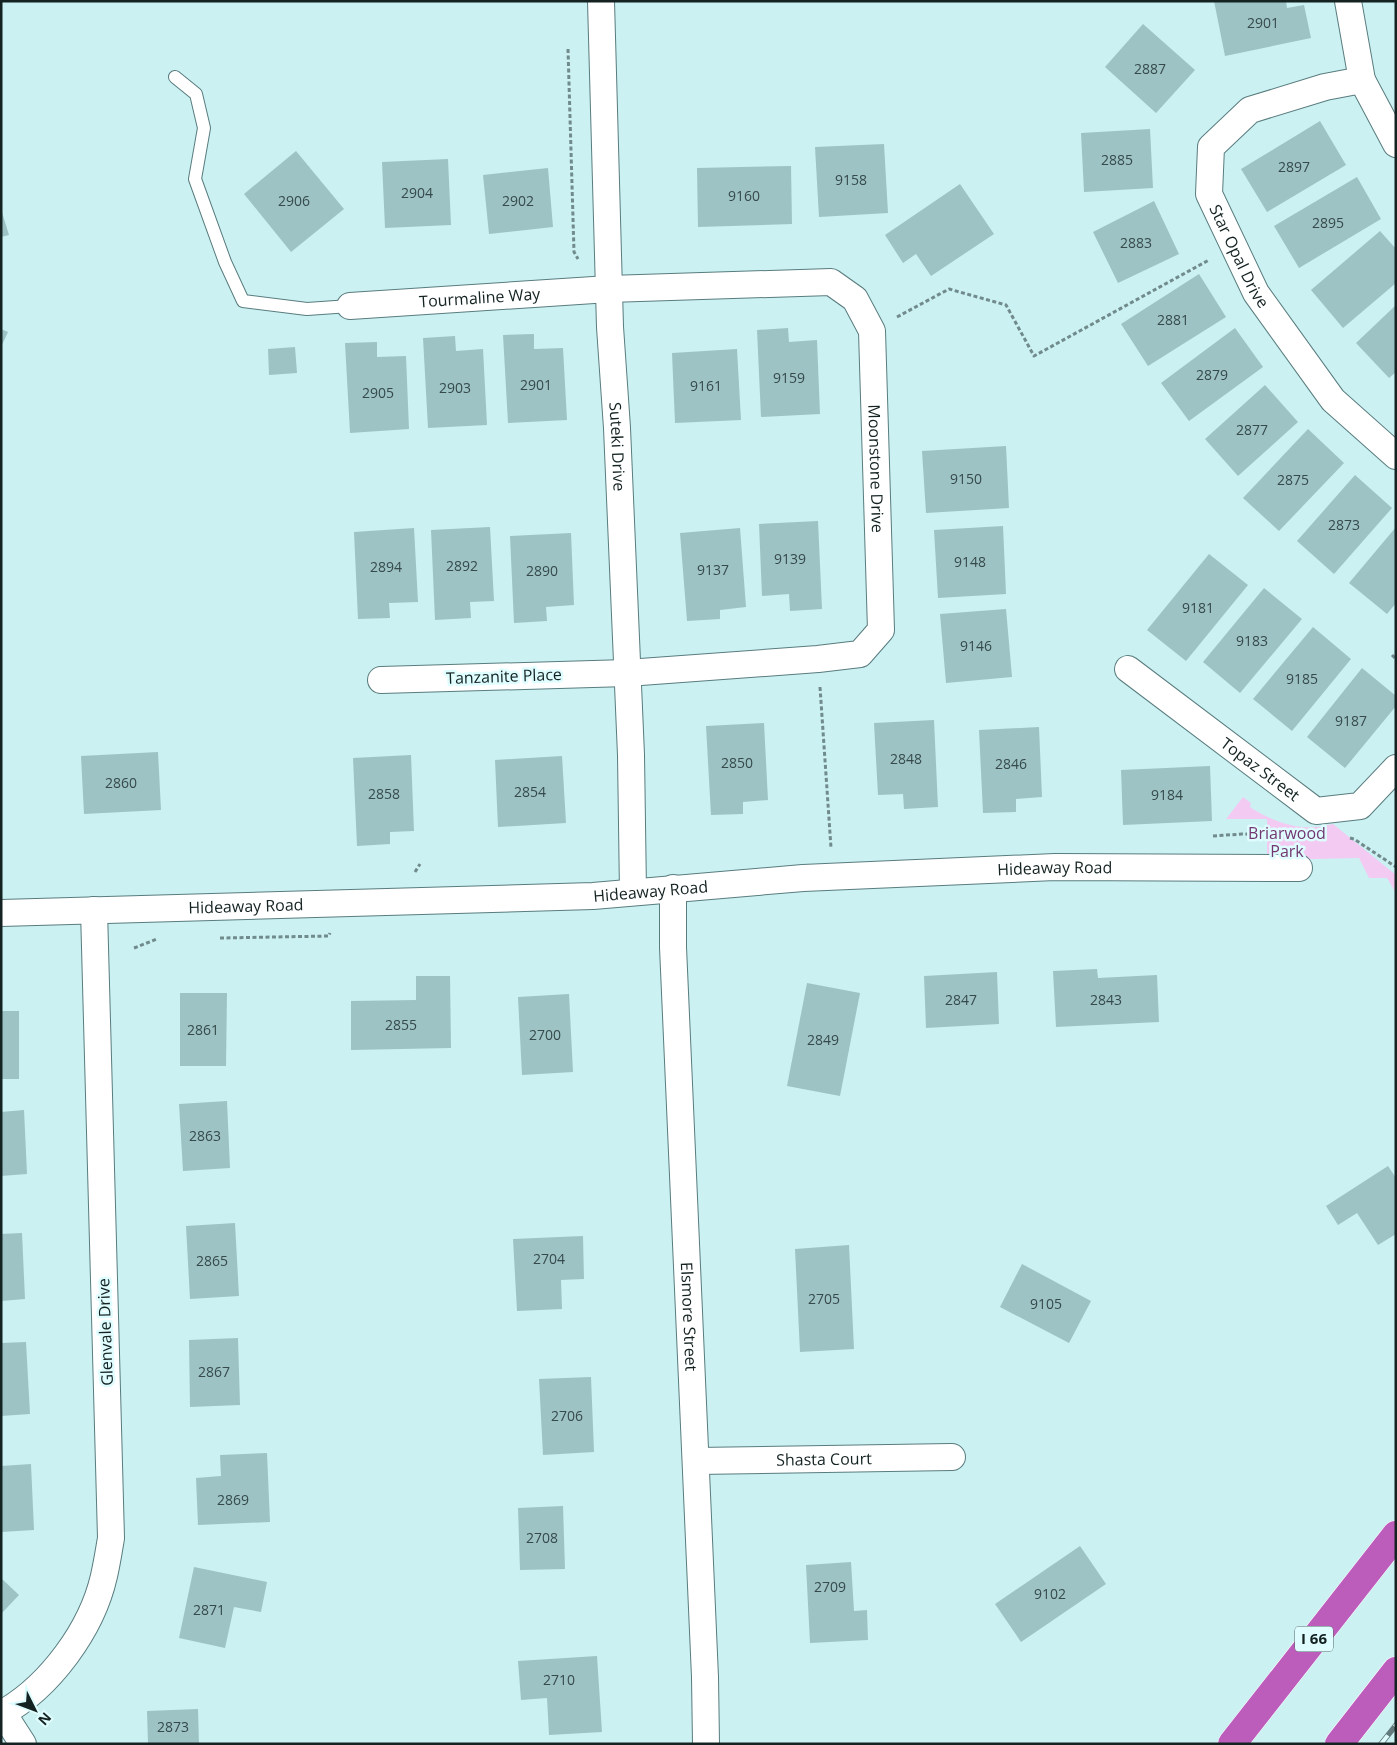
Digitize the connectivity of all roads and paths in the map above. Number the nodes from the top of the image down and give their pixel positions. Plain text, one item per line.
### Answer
1 (601, 1) edge
2 (1348, 1) edge
3 (568, 49) dead end
4 (175, 77) dead end
5 (1362, 80) junction
6 (1396, 144) edge
7 (1233, 246) junction
8 (578, 259) dead end
9 (609, 289) junction
10 (350, 306) joint
11 (872, 331) junction
12 (1396, 456) edge
13 (1392, 655) dead end
14 (818, 659) junction
15 (1396, 659) edge
16 (1128, 669) dead end
17 (627, 673) junction
18 (381, 680) dead end
19 (1396, 768) edge
20 (1299, 868) dead end
21 (832, 877) junction
22 (673, 888) junction
23 (634, 892) junction
24 (94, 910) junction
25 (1, 913) edge
26 (952, 1456) dead end
27 (696, 1462) junction
28 (1396, 1534) edge
29 (1396, 1671) edge
30 (2, 1713) edge
31 (23, 1744) edge
32 (706, 1744) edge
33 (1232, 1744) edge
34 (1339, 1744) edge

1 - 9 street, Suteki Drive
2 - 5 street
3 - 8 path
4 - 10 lane
5 - 6 street
5 - 7 street, Star Opal Drive
7 - 11 path
7 - 12 street, Star Opal Drive
9 - 10 street, Tourmaline Way
9 - 11 street, Moonstone Drive
9 - 17 street, Suteki Drive
11 - 14 street, Moonstone Drive
13 - 15 path
14 - 17 street, Moonstone Drive
14 - 21 path
16 - 19 street, Topaz Street
17 - 18 street, Tanzanite Place
17 - 23 street, Suteki Drive
20 - 21 street, Hideaway Road
21 - 22 street, Hideaway Road
22 - 23 street, Hideaway Road
22 - 27 street, Elsmore Street
23 - 24 street, Hideaway Road
24 - 25 street, Hideaway Road
24 - 30 street, Glenvale Drive
26 - 27 street, Shasta Court
27 - 32 street, Elsmore Street
28 - 33 highway, I 66
29 - 34 highway
30 - 31 street

